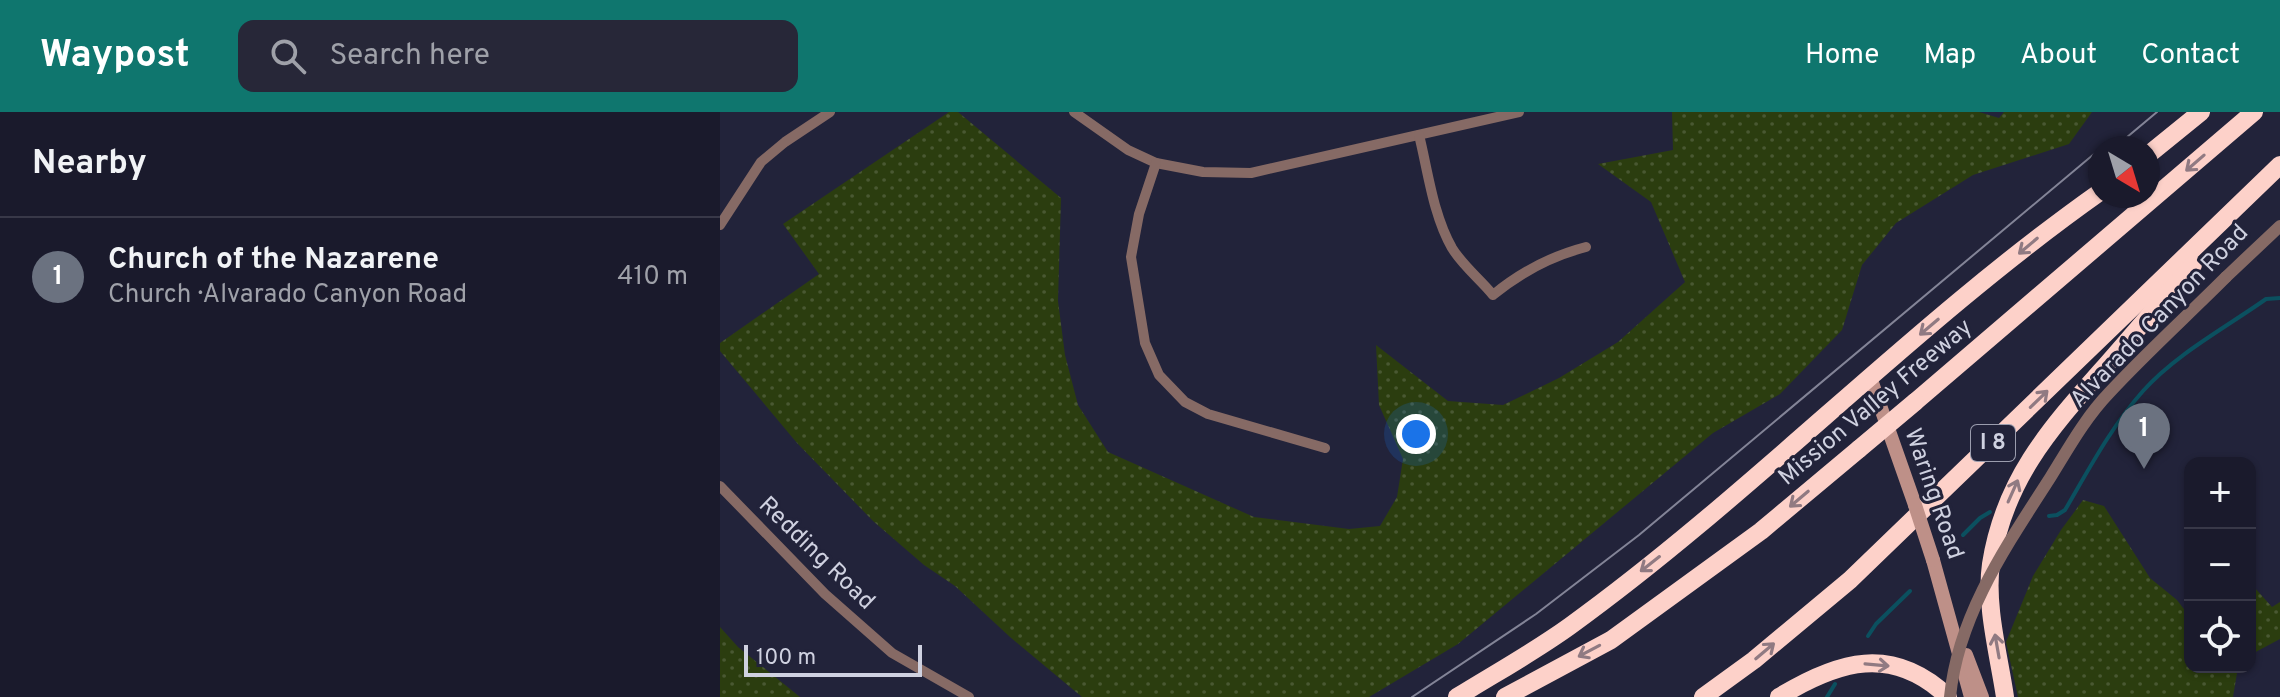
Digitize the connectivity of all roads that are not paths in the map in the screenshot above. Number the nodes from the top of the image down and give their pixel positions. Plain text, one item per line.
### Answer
1 (830, 112) edge
2 (1074, 112) edge
3 (1519, 112) edge
4 (2201, 112) edge
5 (2254, 112) edge
6 (1419, 135) junction
7 (2160, 145) edge
8 (1156, 163) junction
9 (2275, 170) edge
10 (2088, 200) edge
11 (720, 225) edge
12 (2280, 226) edge
13 (1586, 247) dead end
14 (1870, 377) junction
15 (1325, 448) dead end
16 (720, 486) edge
17 (1953, 625) junction
18 (969, 697) edge
19 (1457, 697) edge
20 (1505, 697) edge
21 (1703, 697) edge
22 (1779, 697) edge
23 (1949, 697) edge
24 (1971, 697) edge
25 (1982, 697) edge
26 (2005, 697) edge

1 - 11 street
2 - 8 street
3 - 6 street
4 - 7 highway
5 -> 20 highway, Mission Valley Freeway, bridge
6 - 8 street
6 - 13 street
8 - 15 street
21 -> 9 highway, I 8
26 -> 9 highway
10 -> 14 highway
12 - 23 street, Alvarado Canyon Road, bridge
14 - 17 main road, Waring Road, bridge
14 -> 19 highway
16 - 18 street, Redding Road
17 - 24 main road, Waring Road
17 - 25 main road, Waring Road
22 -> 23 highway

